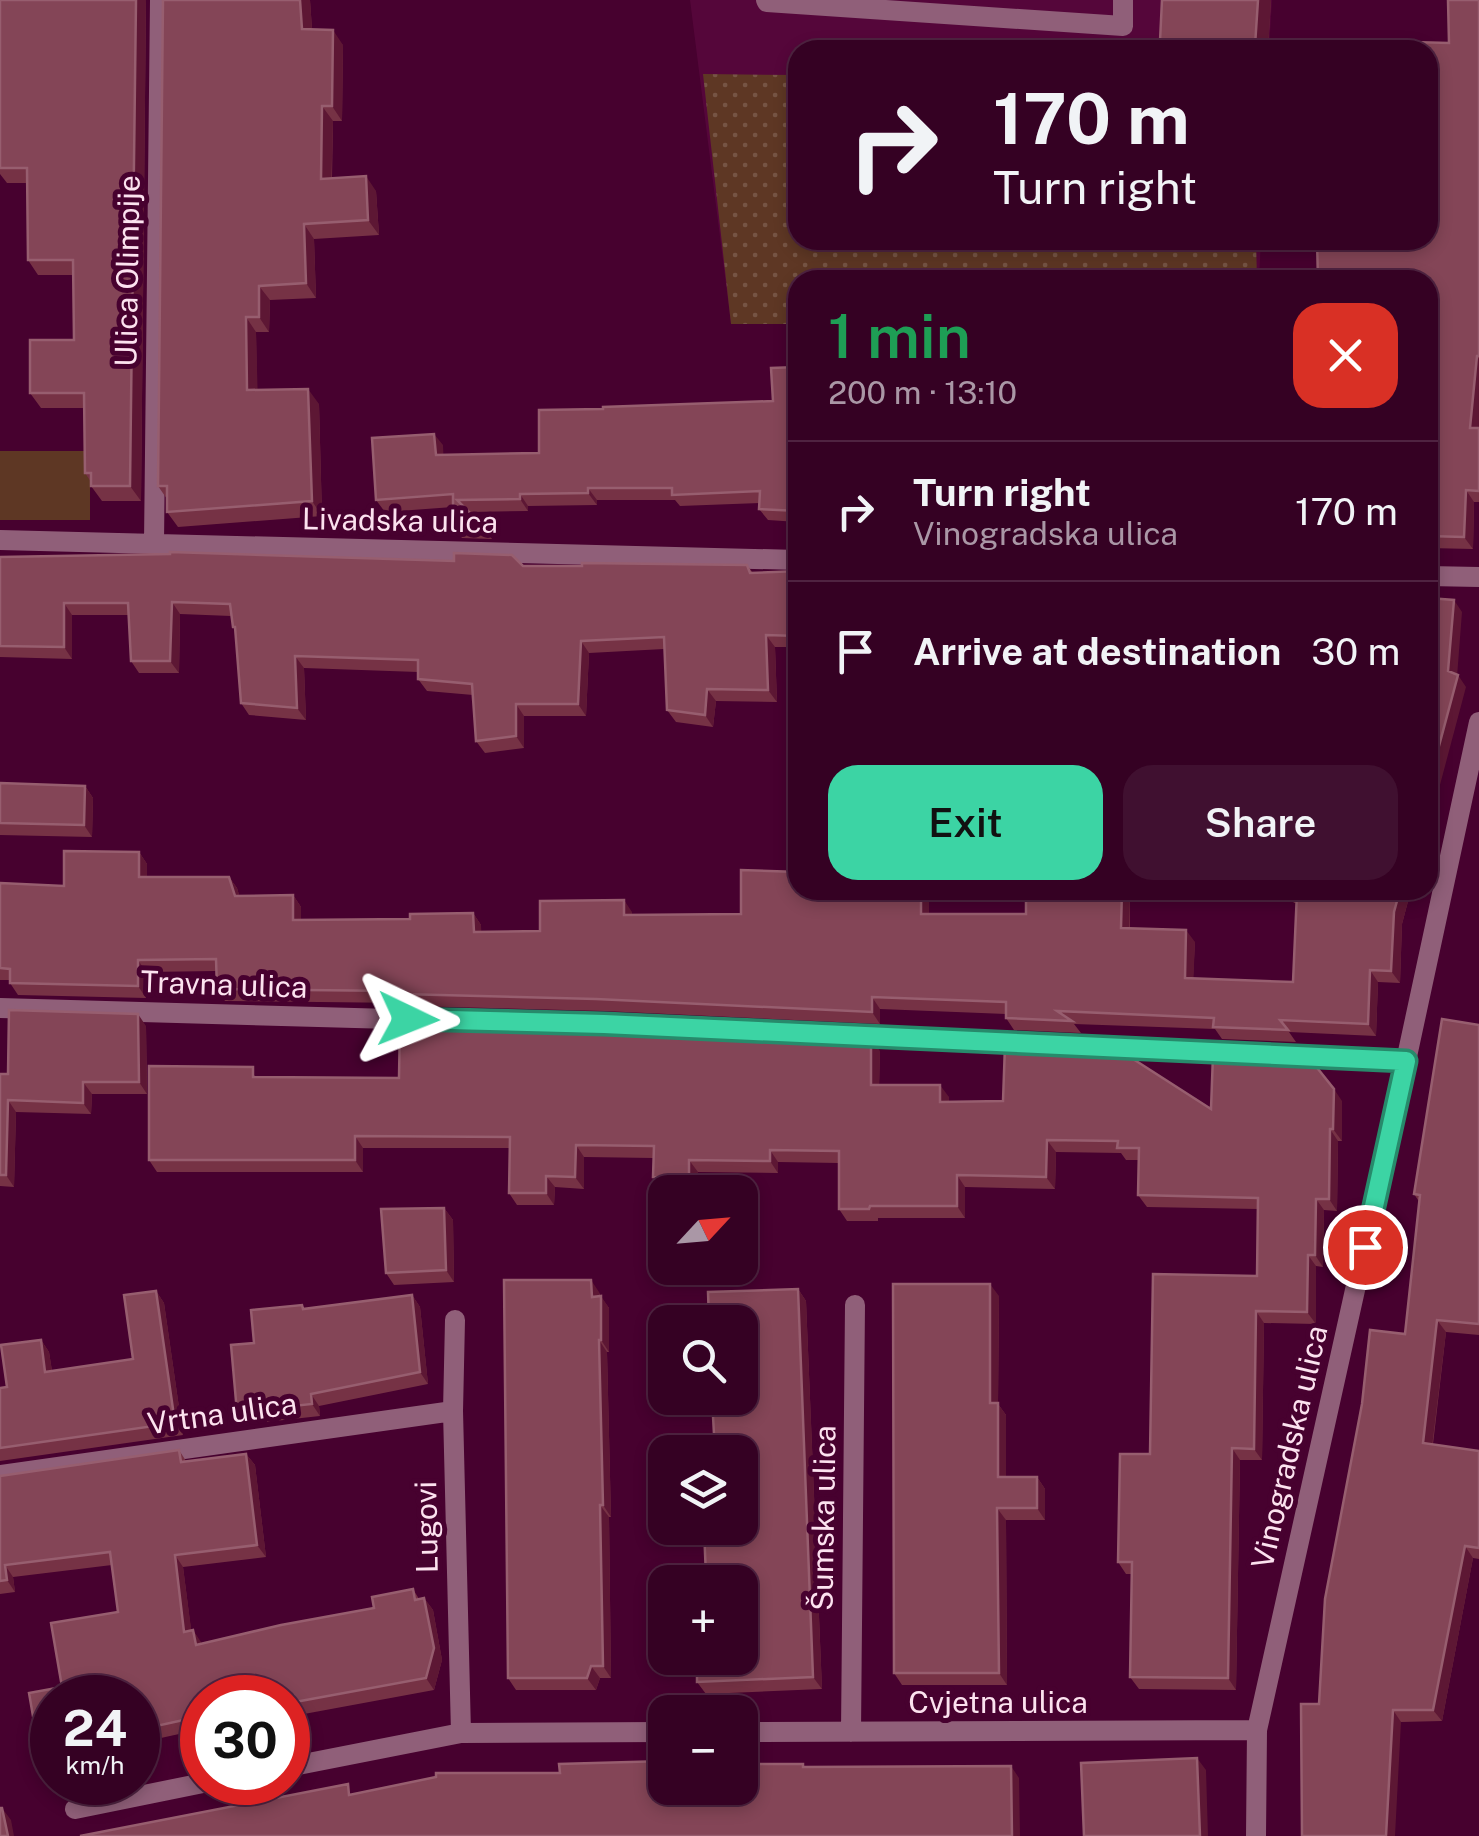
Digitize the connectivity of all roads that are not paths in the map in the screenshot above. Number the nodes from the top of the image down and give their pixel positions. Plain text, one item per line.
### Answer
1 (160, 0) edge
2 (766, 0) edge
3 (1124, 0) edge
4 (0, 540) edge
5 (154, 544) junction
6 (788, 560) edge
7 (1438, 576) edge
8 (1479, 577) edge
9 (1479, 722) edge
10 (0, 1008) edge
11 (1406, 1061) junction
12 (855, 1305) dead end
13 (455, 1320) dead end
14 (453, 1411) junction
15 (0, 1475) edge
16 (1257, 1730) junction
17 (648, 1732) edge
18 (758, 1732) edge
19 (851, 1732) junction
20 (460, 1733) junction
21 (310, 1763) edge
22 (180, 1788) edge
23 (75, 1809) dead end
24 (1256, 1836) edge

1 - 5 street, Ulica Olimpije
2 - 3 street
4 - 5 street, Livadska ulica
5 - 6 street, Livadska ulica
7 - 8 street
9 - 11 street, Vinogradska ulica
10 - 11 street, Travna ulica
11 - 16 street, Vinogradska ulica
12 - 19 street, Šumska ulica
13 - 14 street, Lugovi
14 - 15 street, Vrtna ulica
14 - 20 street, Lugovi
16 - 19 street, Cvjetna ulica
16 - 24 street, Vinogradska ulica
17 - 20 street
18 - 19 street, Cvjetna ulica
20 - 21 street
22 - 23 street

